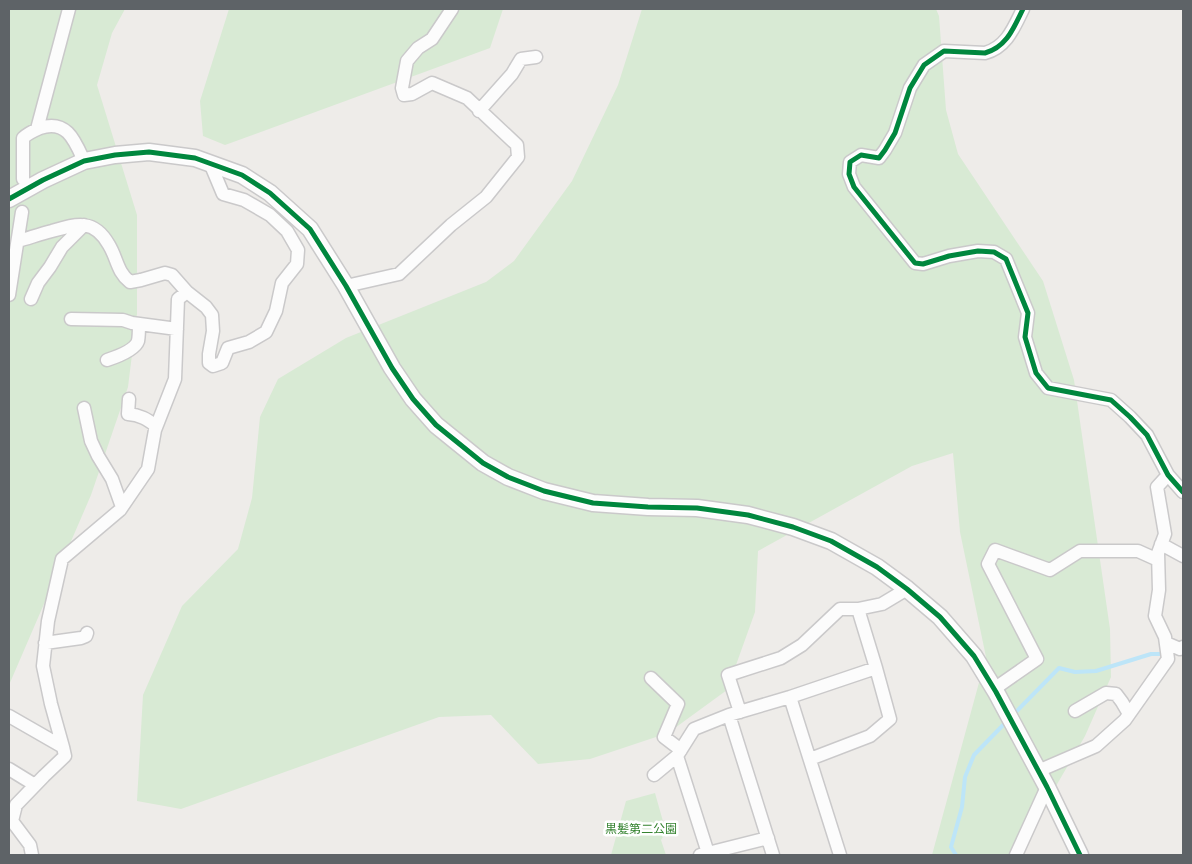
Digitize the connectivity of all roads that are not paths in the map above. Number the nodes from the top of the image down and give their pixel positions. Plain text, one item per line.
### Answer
1 (69, 9) edge
2 (452, 9) edge
3 (1023, 9) edge
4 (536, 57) dead end
5 (479, 110) junction
6 (37, 129) junction
7 (84, 161) junction
8 (210, 163) junction
9 (23, 178) dead end
10 (9, 199) edge
11 (22, 212) dead end
12 (84, 224) junction
13 (18, 241) junction
14 (346, 286) junction
15 (187, 292) junction
16 (9, 295) edge
17 (31, 299) dead end
18 (71, 319) dead end
19 (139, 324) junction
20 (177, 329) junction
21 (108, 360) dead end
22 (129, 399) dead end
23 (84, 408) dead end
24 (156, 426) junction
25 (1168, 475) junction
26 (1183, 492) edge
27 (122, 507) junction
28 (1161, 544) junction
29 (1183, 556) edge
30 (1158, 560) junction
31 (907, 588) junction
32 (858, 609) junction
33 (86, 633) dead end
34 (45, 643) junction
35 (1166, 644) junction
36 (1182, 649) edge
37 (876, 668) junction
38 (651, 678) dead end
39 (995, 690) junction
40 (790, 697) junction
41 (1075, 711) dead end
42 (734, 713) junction
43 (1128, 714) junction
44 (9, 716) edge
45 (63, 747) junction
46 (679, 753) junction
47 (810, 759) junction
48 (9, 769) edge
49 (1038, 771) junction
50 (654, 775) dead end
51 (35, 785) junction
52 (1047, 787) junction
53 (12, 807) edge
54 (768, 838) junction
55 (704, 854) edge
56 (32, 855) edge
57 (773, 855) edge
58 (840, 855) edge
59 (1016, 855) edge
60 (1080, 855) edge

1 - 6 street
2 - 5 street
3 - 25 street
4 - 5 street
5 - 14 street
6 - 7 street
6 - 9 street
7 - 8 street
7 - 10 street
8 - 14 street
8 - 15 street
11 - 13 street
12 - 13 street
12 - 15 street
12 - 17 street
13 - 16 street
14 - 31 street
15 - 20 street
18 - 19 street
19 - 20 street
19 - 21 street
20 - 24 street
22 - 24 street
23 - 27 street
24 - 27 street
25 - 26 street
25 - 28 street
27 - 34 street
28 - 29 street
28 - 30 street
30 - 35 street
30 - 39 street
31 - 32 street
31 - 39 street
32 - 37 street
32 - 42 street
33 - 34 street
34 - 45 street
35 - 36 street
35 - 43 street
37 - 40 street
37 - 47 street
38 - 46 street
39 - 49 street
40 - 42 street
40 - 47 street
41 - 43 street
42 - 46 street
42 - 54 street
43 - 49 street
44 - 45 street
45 - 51 street
46 - 50 street
46 - 55 street
47 - 58 street
48 - 51 street
49 - 52 street
51 - 53 street
52 - 59 street
52 - 60 street
53 - 56 street
54 - 55 street
54 - 57 street

